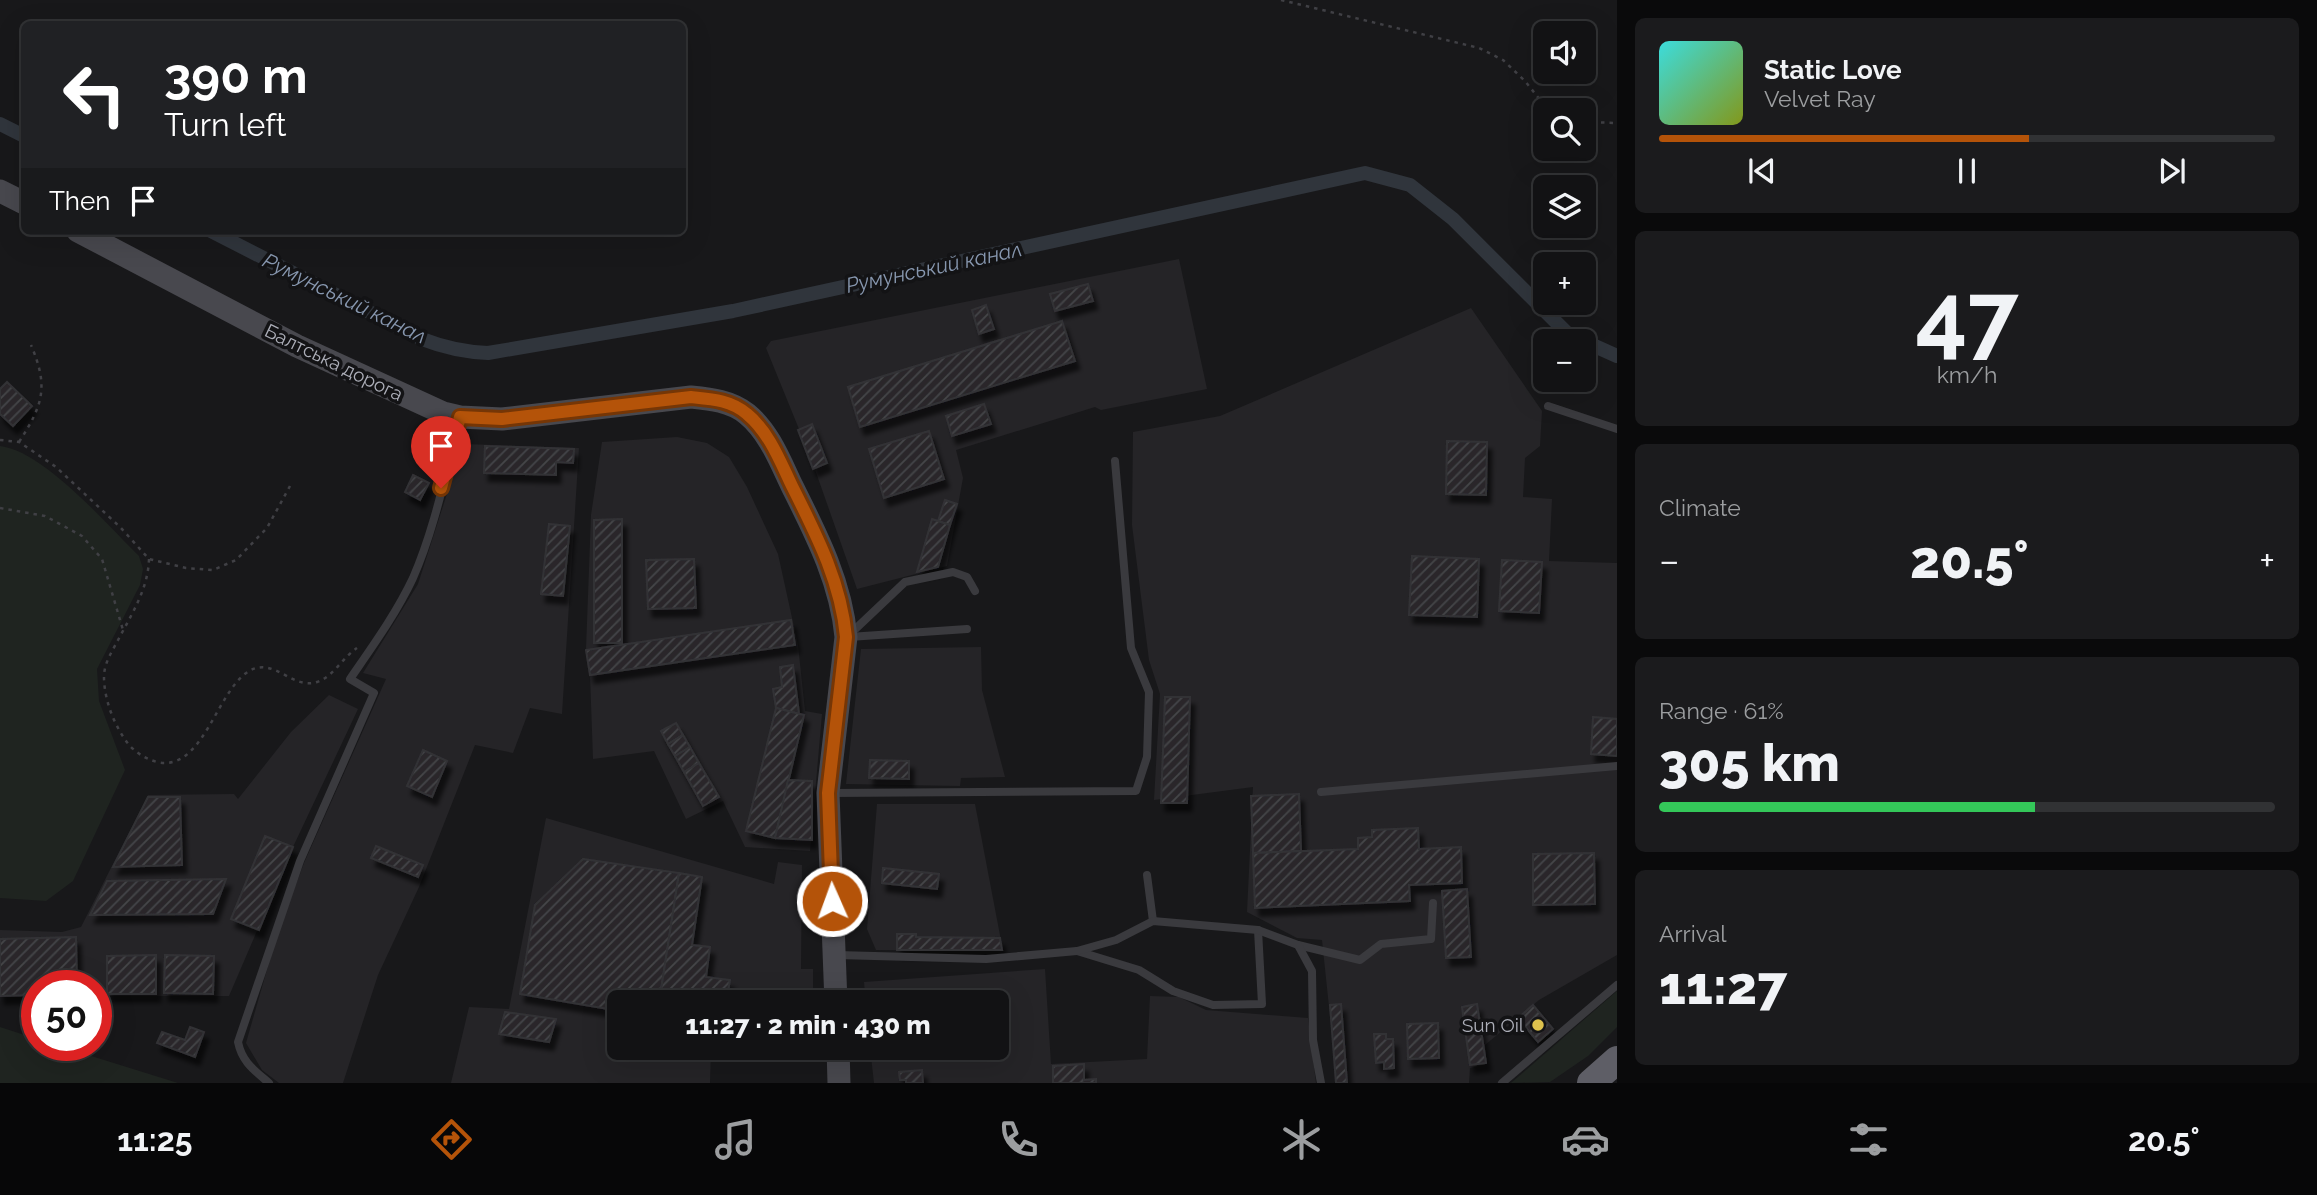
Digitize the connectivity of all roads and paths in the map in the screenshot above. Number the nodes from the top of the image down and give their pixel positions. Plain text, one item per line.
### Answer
1 (1281, 0) edge
2 (1538, 98) edge
3 (1596, 122) edge
4 (1617, 123) edge
5 (0, 191) edge
6 (21, 202) edge
7 (86, 235) edge
8 (30, 345) dead end
9 (1548, 406) dead end
10 (460, 417) junction
11 (1617, 429) edge
12 (0, 440) edge
13 (19, 442) junction
14 (1115, 461) dead end
15 (290, 486) dead end
16 (0, 508) edge
17 (149, 559) junction
18 (975, 591) dead end
19 (967, 629) dead end
20 (123, 630) junction
21 (379, 635) junction
22 (846, 637) junction
23 (1617, 766) edge
24 (1321, 792) dead end
25 (828, 793) junction
26 (1147, 875) dead end
27 (1433, 903) dead end
28 (1153, 921) junction
29 (1258, 930) junction
30 (1298, 945) junction
31 (1077, 951) junction
32 (834, 955) junction
33 (1617, 985) edge
34 (835, 990) edge
35 (838, 1060) edge
36 (269, 1083) edge
37 (839, 1083) edge
38 (1321, 1083) edge
39 (1502, 1083) edge

1 - 2 path
3 - 4 path
5 - 6 main road
7 - 10 main road, Балтська дорога
8 - 13 path
9 - 11 lane
10 - 21 lane
10 - 22 main road, Балтська дорога
12 - 13 path
13 - 17 path
14 - 25 lane
15 - 17 path
16 - 20 path
17 - 20 path
18 - 22 lane
19 - 22 lane
20 - 21 path
21 - 36 lane
22 - 25 main road, Балтська дорога
23 - 24 lane
25 - 32 main road, Балтська дорога
26 - 28 lane
27 - 30 lane
28 - 29 lane
28 - 31 lane
29 - 30 lane
29 - 31 lane
30 - 38 lane
31 - 32 lane
32 - 34 main road, Балтська дорога
33 - 39 lane
35 - 37 main road

